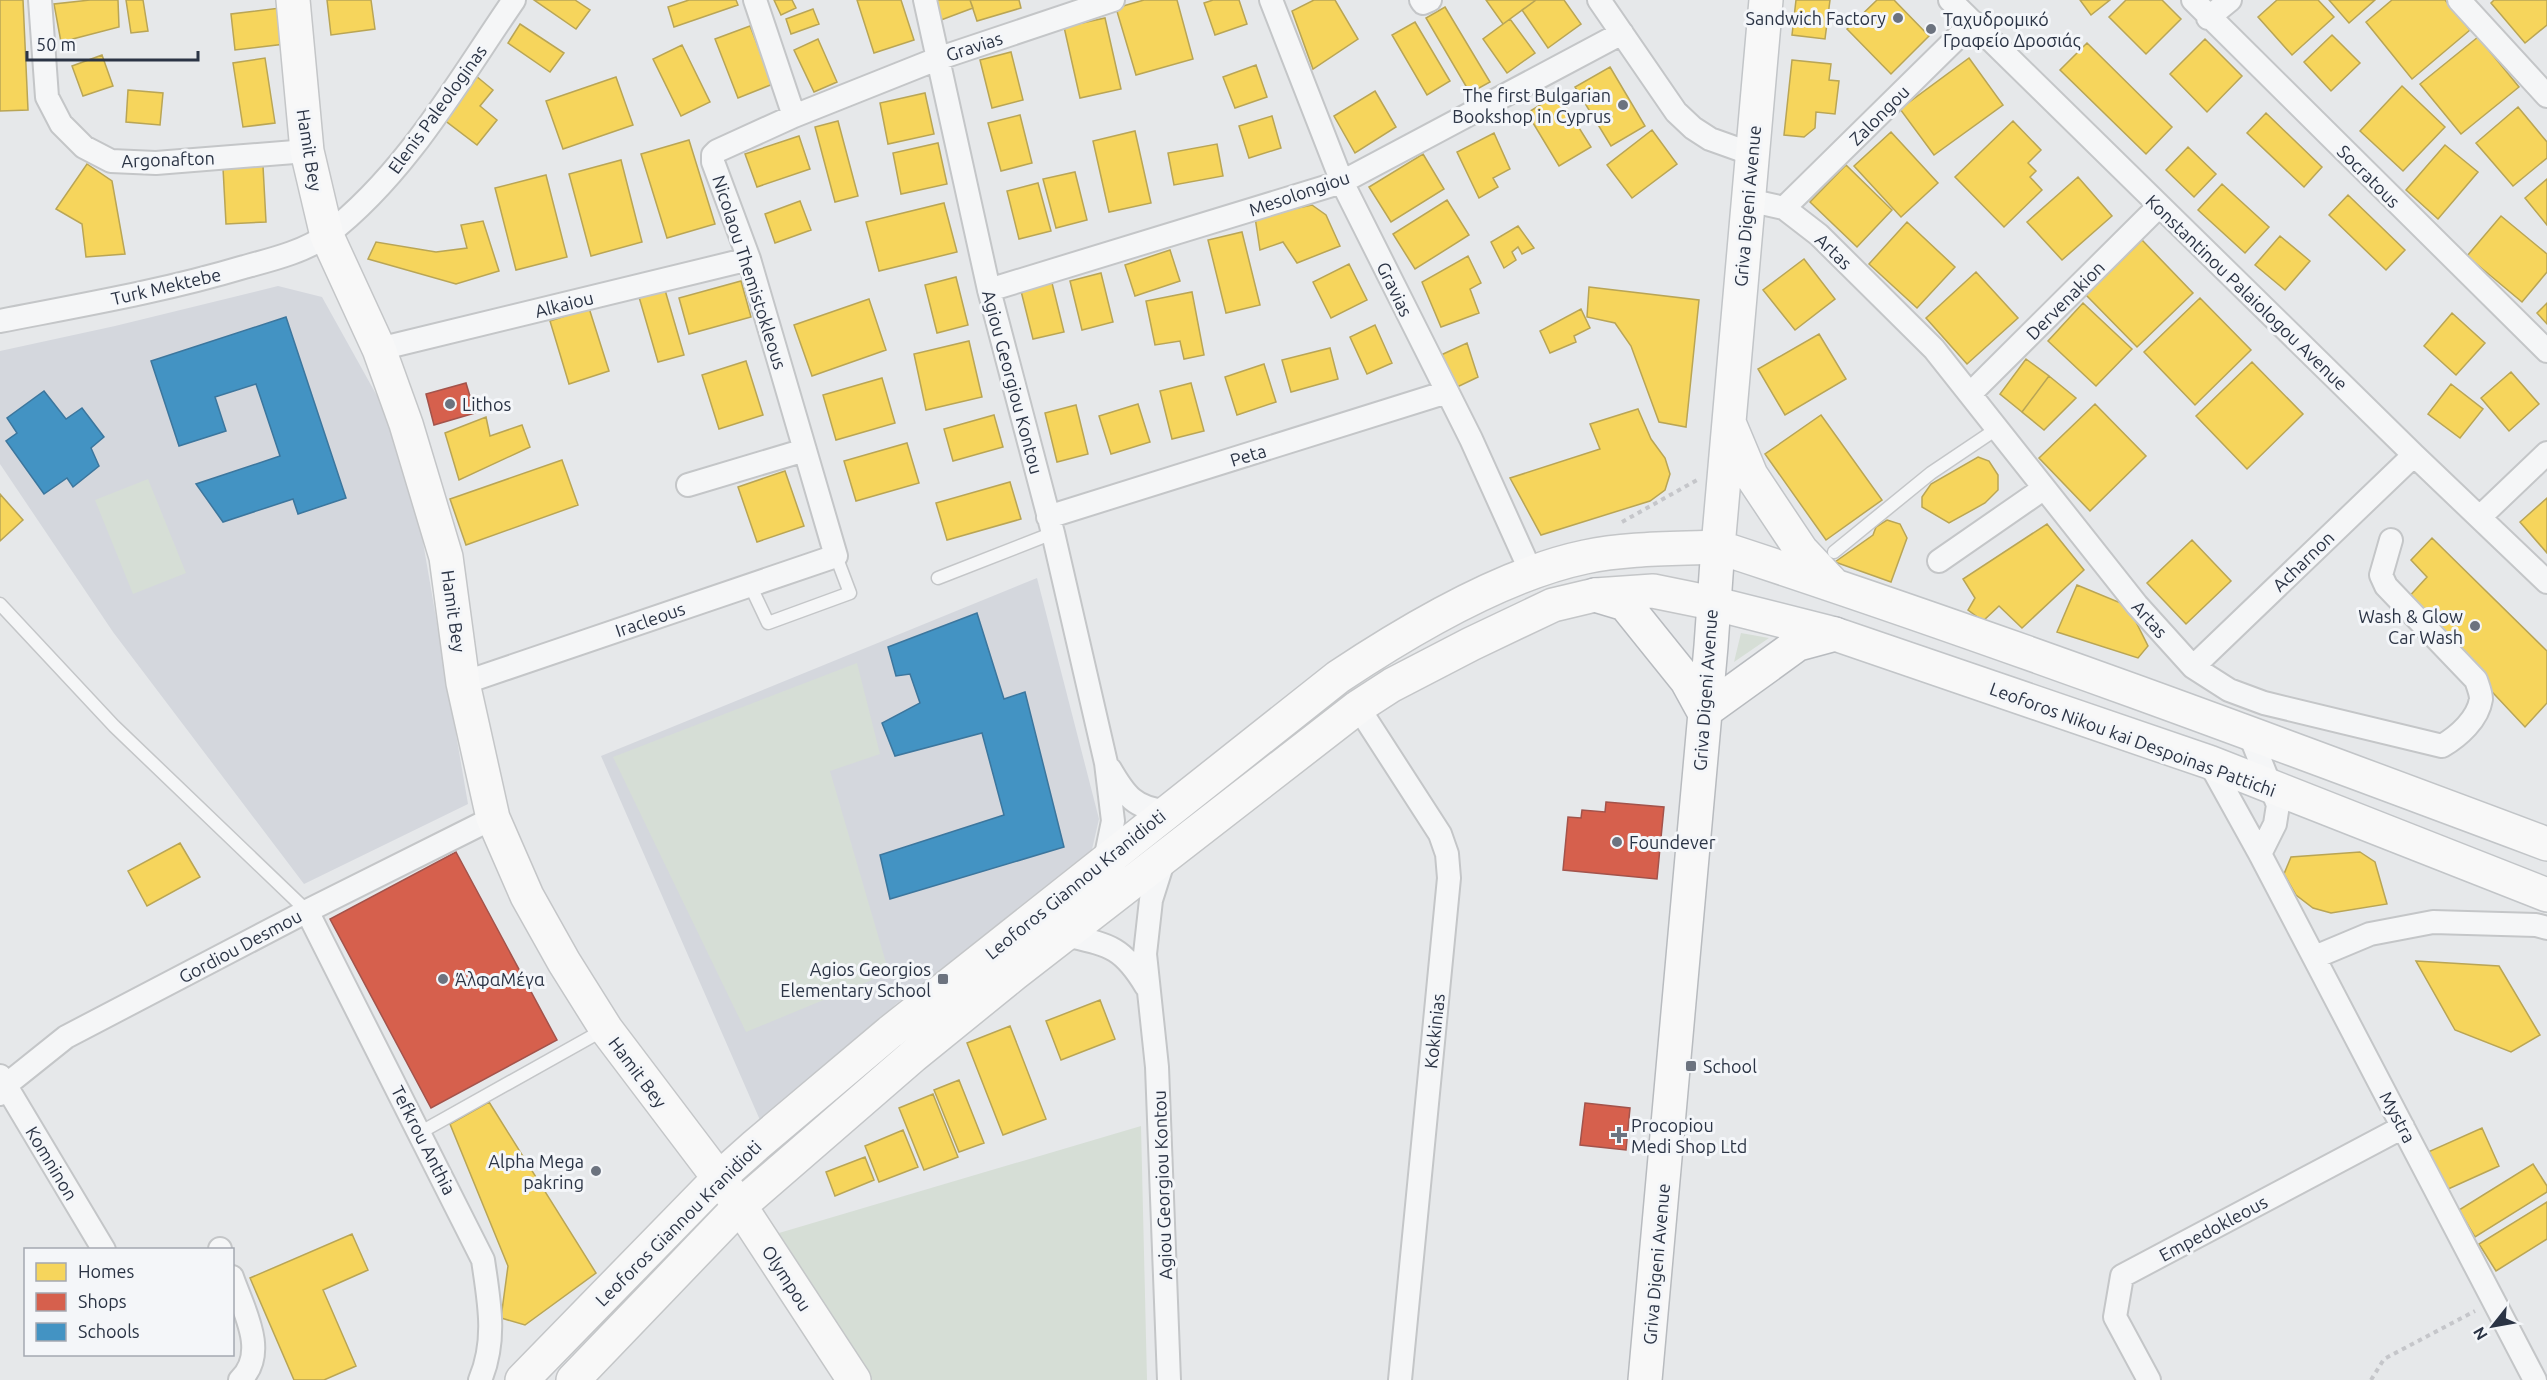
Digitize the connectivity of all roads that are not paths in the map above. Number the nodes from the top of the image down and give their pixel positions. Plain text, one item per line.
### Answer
1 (40, 0) edge
2 (293, 0) edge
3 (514, 0) edge
4 (755, 0) edge
5 (925, 0) edge
6 (1113, 0) edge
7 (1271, 0) edge
8 (1421, 0) edge
9 (1430, 0) edge
10 (1599, 0) edge
11 (1766, 0) edge
12 (1950, 0) edge
13 (2193, 0) edge
14 (2230, 0) edge
15 (2459, 0) edge
16 (2208, 18) junction
17 (1973, 22) junction
18 (1622, 33) junction
19 (937, 59) junction
20 (2547, 96) edge
21 (794, 116) junction
22 (307, 152) junction
23 (1752, 154) junction
24 (1342, 182) junction
25 (1748, 200) junction
26 (2159, 206) junction
27 (1784, 208) junction
28 (327, 236) junction
29 (749, 259) junction
30 (989, 290) junction
31 (0, 321) edge
32 (379, 349) junction
33 (2547, 351) edge
34 (1447, 392) junction
35 (1971, 393) junction
36 (1727, 419) junction
37 (1998, 428) junction
38 (805, 450) junction
39 (2547, 453) edge
40 (2414, 456) junction
41 (688, 485) dead end
42 (2043, 489) junction
43 (2480, 517) junction
44 (1051, 525) junction
45 (2391, 540) dead end
46 (1718, 547) junction
47 (1834, 552) dead end
48 (836, 555) junction
49 (1939, 561) dead end
50 (1532, 572) junction
51 (938, 578) dead end
52 (2547, 582) edge
53 (750, 585) junction
54 (1834, 586) junction
55 (1595, 595) junction
56 (1712, 603) junction
57 (0, 604) edge
58 (1835, 634) junction
59 (2193, 667) junction
60 (464, 683) junction
61 (1358, 707) junction
62 (1704, 712) junction
63 (2249, 733) junction
64 (2209, 762) junction
65 (1106, 763) junction
66 (2273, 788) junction
67 (1166, 811) junction
68 (493, 818) junction
69 (2547, 844) edge
70 (2260, 854) junction
71 (1164, 859) junction
72 (1105, 860) junction
73 (2547, 895) edge
74 (307, 911) junction
75 (2547, 928) edge
76 (1065, 935) junction
77 (2315, 957) junction
78 (1148, 990) junction
79 (606, 1029) junction
80 (2, 1085) edge
81 (2403, 1127) junction
82 (421, 1132) junction
83 (719, 1178) junction
84 (740, 1206) junction
85 (103, 1248) edge
86 (234, 1283) edge
87 (240, 1380) edge
88 (480, 1380) edge
89 (522, 1380) edge
90 (573, 1380) edge
91 (854, 1380) edge
92 (1169, 1380) edge
93 (1400, 1380) edge
94 (1645, 1380) edge
95 (2149, 1380) edge
96 (2535, 1380) edge

1 - 22 street, Argonafton
2 - 22 main road, Hamit Bey
3 - 28 street, Elenis Paleologinas
4 - 21 street
5 - 19 street, Agiou Georgiou Kontou
6 - 19 street, Gravias
7 - 24 street, Gravias
8 - 9 street
10 - 18 street
11 - 23 main road, Griva Digeni Avenue
12 - 17 street, Konstantinou Palaiologou Avenue
13 - 16 street, Socratous
14 - 16 street
15 - 20 street
16 - 33 street, Socratous
17 - 26 street, Konstantinou Palaiologou Avenue
17 - 27 street, Zalongou
18 - 23 street
18 - 24 street, Mesolongiou
19 - 21 street, Nicolaou Themistokleous
19 - 30 street, Agiou Georgiou Kontou
21 - 29 street, Nicolaou Themistokleous
22 - 28 main road, Hamit Bey
23 - 25 main road, Griva Digeni Avenue
24 - 30 street, Mesolongiou
24 - 34 street, Gravias
25 - 27 street, Artas
25 - 36 main road, Griva Digeni Avenue
26 - 35 street, Dervenakion
26 - 40 street, Konstantinou Palaiologou Avenue
27 - 35 street, Artas
28 - 31 street, Turk Mektebe
28 - 32 main road, Hamit Bey
29 - 32 street, Alkaiou
29 - 38 street, Nicolaou Themistokleous
30 - 44 street, Agiou Georgiou Kontou
32 - 60 main road, Hamit Bey
34 - 44 street, Peta
34 - 50 street, Gravias
35 - 37 street, Artas
36 - 46 main road, Griva Digeni Avenue
36 - 54 main road
37 - 42 street, Artas
37 - 47 lane
38 - 41 street
38 - 48 street, Nicolaou Themistokleous
39 - 43 street
40 - 43 street, Konstantinou Palaiologou Avenue
40 - 59 street, Acharnon
42 - 49 street
42 - 59 street, Artas
43 - 52 street, Konstantinou Palaiologou Avenue
44 - 51 lane
44 - 65 street, Agiou Georgiou Kontou
45 - 59 street, Artas
46 - 50 main road, Leoforos Giannou Kranidioti
46 - 54 main road
46 - 56 main road, Griva Digeni Avenue
48 - 53 street, Iracleous
48 - 53 lane
50 - 67 main road, Leoforos Giannou Kranidioti
53 - 60 street, Iracleous
54 - 63 main road
55 - 56 main road, Leoforos Giannou Kranidioti
55 - 61 main road, Leoforos Giannou Kranidioti
55 - 62 main road
56 - 58 main road, Leoforos Nikou kai Despoinas Pattichi
56 - 62 main road, Griva Digeni Avenue
57 - 74 lane
58 - 62 main road
58 - 64 main road, Leoforos Nikou kai Despoinas Pattichi
60 - 68 main road, Hamit Bey
61 - 71 main road, Leoforos Giannou Kranidioti
61 - 93 street, Kokkinias
62 - 94 main road, Griva Digeni Avenue
63 - 66 street
63 - 69 main road
64 - 66 main road, Leoforos Nikou kai Despoinas Pattichi
64 - 70 street, Mystra
65 - 67 street, Agiou Georgiou Kontou
65 - 72 street, Agiou Georgiou Kontou
66 - 70 street
66 - 73 main road, Leoforos Nikou kai Despoinas Pattichi
67 - 72 main road, Leoforos Giannou Kranidioti
68 - 74 street, Gordiou Desmou
68 - 79 main road, Hamit Bey
70 - 77 street, Mystra
71 - 76 main road, Leoforos Giannou Kranidioti
71 - 78 street, Agiou Georgiou Kontou
72 - 83 main road, Leoforos Giannou Kranidioti
74 - 80 street, Gordiou Desmou
74 - 82 street, Tefkrou Anthia
75 - 77 street
76 - 78 street, Agiou Georgiou Kontou
76 - 84 main road, Leoforos Giannou Kranidioti
77 - 81 street, Mystra
78 - 92 street, Agiou Georgiou Kontou
79 - 82 lane
79 - 83 main road, Hamit Bey
80 - 85 street, Komninon
81 - 95 street, Empedokleous
81 - 96 street, Mystra
82 - 88 street, Tefkrou Anthia
83 - 84 main road, Olympou
83 - 89 main road, Leoforos Giannou Kranidioti
84 - 90 main road, Leoforos Giannou Kranidioti
84 - 91 main road, Olympou
86 - 87 street

